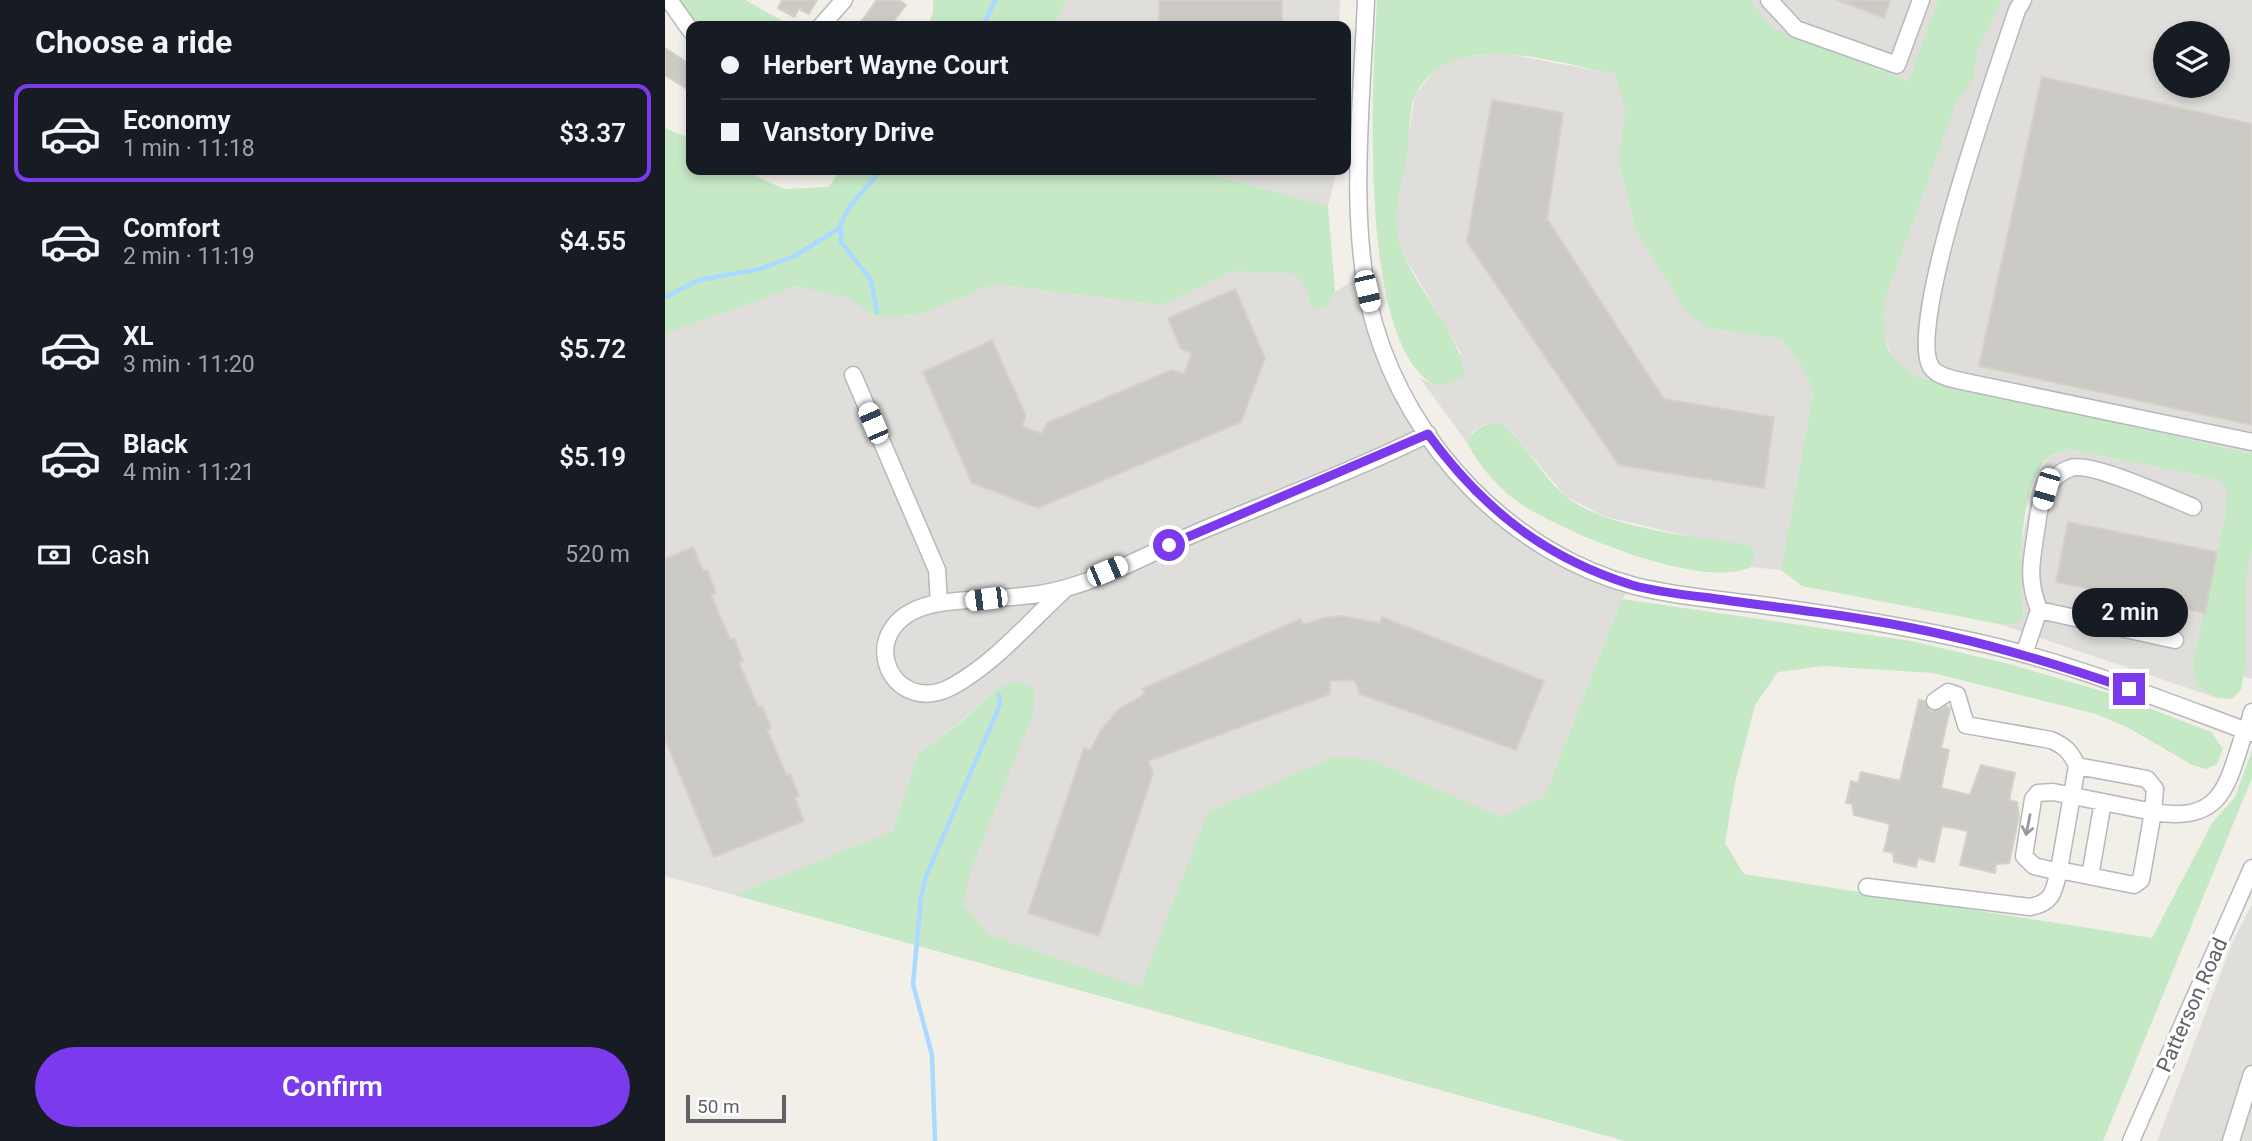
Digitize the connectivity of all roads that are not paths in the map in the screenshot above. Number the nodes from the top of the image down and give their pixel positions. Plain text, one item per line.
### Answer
1 (669, 0) edge
2 (844, 0) edge
3 (1366, 0) edge
4 (1769, 0) edge
5 (1921, 0) edge
6 (2023, 0) edge
7 (825, 21) edge
8 (686, 24) edge
9 (853, 375) dead end
10 (1428, 434) junction
11 (2252, 442) edge
12 (2193, 507) dead end
13 (1065, 589) junction
14 (939, 603) junction
15 (2039, 610) junction
16 (2175, 640) dead end
17 (2024, 654) junction
18 (1935, 701) dead end
19 (2252, 712) edge
20 (2248, 731) edge
21 (2077, 766) junction
22 (2072, 796) junction
23 (2103, 802) junction
24 (2153, 811) junction
25 (2252, 868) edge
26 (2059, 871) junction
27 (2089, 876) junction
28 (1867, 887) dead end
29 (2252, 1074) edge
30 (2131, 1141) edge
31 (2231, 1141) edge

1 - 8 street
2 - 7 street
3 - 10 street
4 - 5 street
6 - 11 street
9 - 14 street
10 - 13 street
10 - 17 street
12 - 15 street
13 - 14 street
13 - 14 street
15 - 16 street
15 - 17 street
17 - 20 street
18 - 21 street
19 - 20 street
20 - 24 street
21 - 22 street
21 - 24 street
22 - 23 street
22 - 26 street
22 -> 26 street
23 - 24 street
23 - 27 street
24 - 27 street
25 - 30 street, Patterson Road
26 - 27 street
26 - 28 street
29 - 31 street

